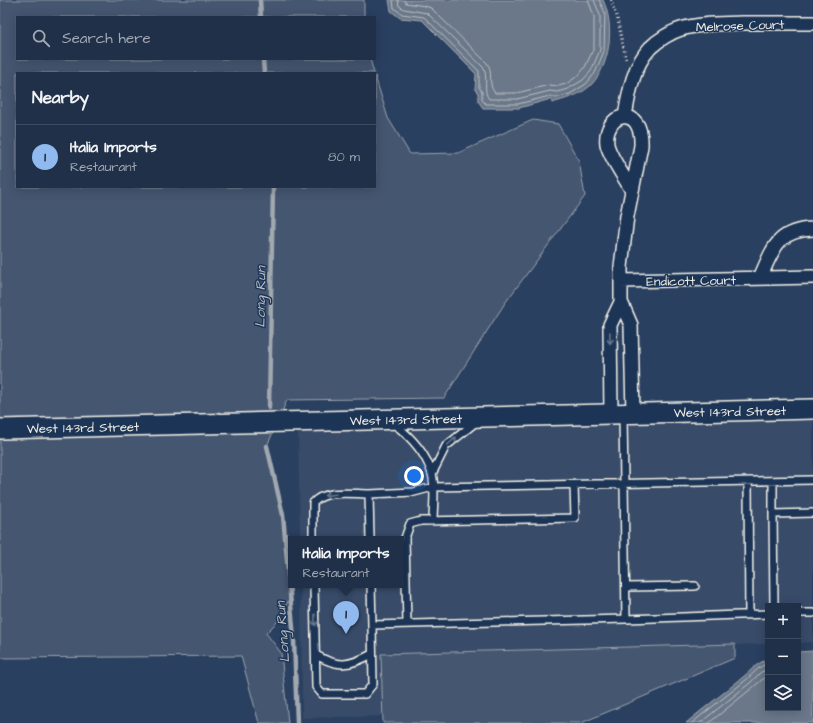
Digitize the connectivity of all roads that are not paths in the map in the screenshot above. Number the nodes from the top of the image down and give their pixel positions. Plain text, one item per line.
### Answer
1 (813, 23) edge
2 (625, 116) junction
3 (632, 190) junction
4 (813, 229) edge
5 (813, 277) edge
6 (760, 278) junction
7 (621, 281) junction
8 (621, 302) junction
9 (813, 409) edge
10 (622, 413) junction
11 (484, 417) junction
12 (388, 419) junction
13 (0, 429) edge
14 (432, 474) junction
15 (813, 480) edge
16 (773, 481) junction
17 (748, 482) junction
18 (625, 484) junction
19 (574, 485) junction
20 (433, 487) junction
21 (369, 494) junction
22 (813, 513) edge
23 (773, 514) junction
24 (433, 521) junction
25 (314, 536) edge
26 (370, 536) edge
27 (695, 586) dead end
28 (626, 587) junction
29 (314, 588) edge
30 (371, 588) edge
31 (774, 603) edge
32 (801, 613) edge
33 (813, 613) edge
34 (765, 614) edge
35 (749, 615) junction
36 (626, 619) junction
37 (408, 624) junction
38 (372, 625) junction
39 (372, 654) junction
40 (316, 655) junction

1 - 2 street, Melrose Court
2 - 3 street
2 - 3 street
3 - 7 street
4 - 6 street
5 - 6 street, Endicott Court
6 - 7 street, Endicott Court
7 - 8 street
8 - 10 street
8 -> 10 street
9 - 10 main road, West 143rd Street
10 - 11 main road, West 143rd Street
10 - 18 lane
11 - 12 main road, West 143rd Street
14 -> 11 lane
12 - 13 main road, West 143rd Street
12 - 14 lane
14 - 20 lane
15 - 16 lane
16 - 17 lane
16 - 23 lane
17 - 18 lane
17 - 35 lane
18 - 19 lane
18 - 28 lane
19 - 20 lane
19 - 24 lane
20 - 21 lane
20 - 24 lane
21 -> 25 lane
21 - 26 lane
22 - 23 lane
23 - 31 lane
24 - 37 lane
27 - 28 lane
28 - 36 lane
29 -> 40 lane
30 - 38 lane
32 - 33 lane
34 - 35 lane
35 - 36 lane
36 - 37 lane
37 - 38 lane
38 - 39 lane
39 - 40 lane
39 - 40 lane

